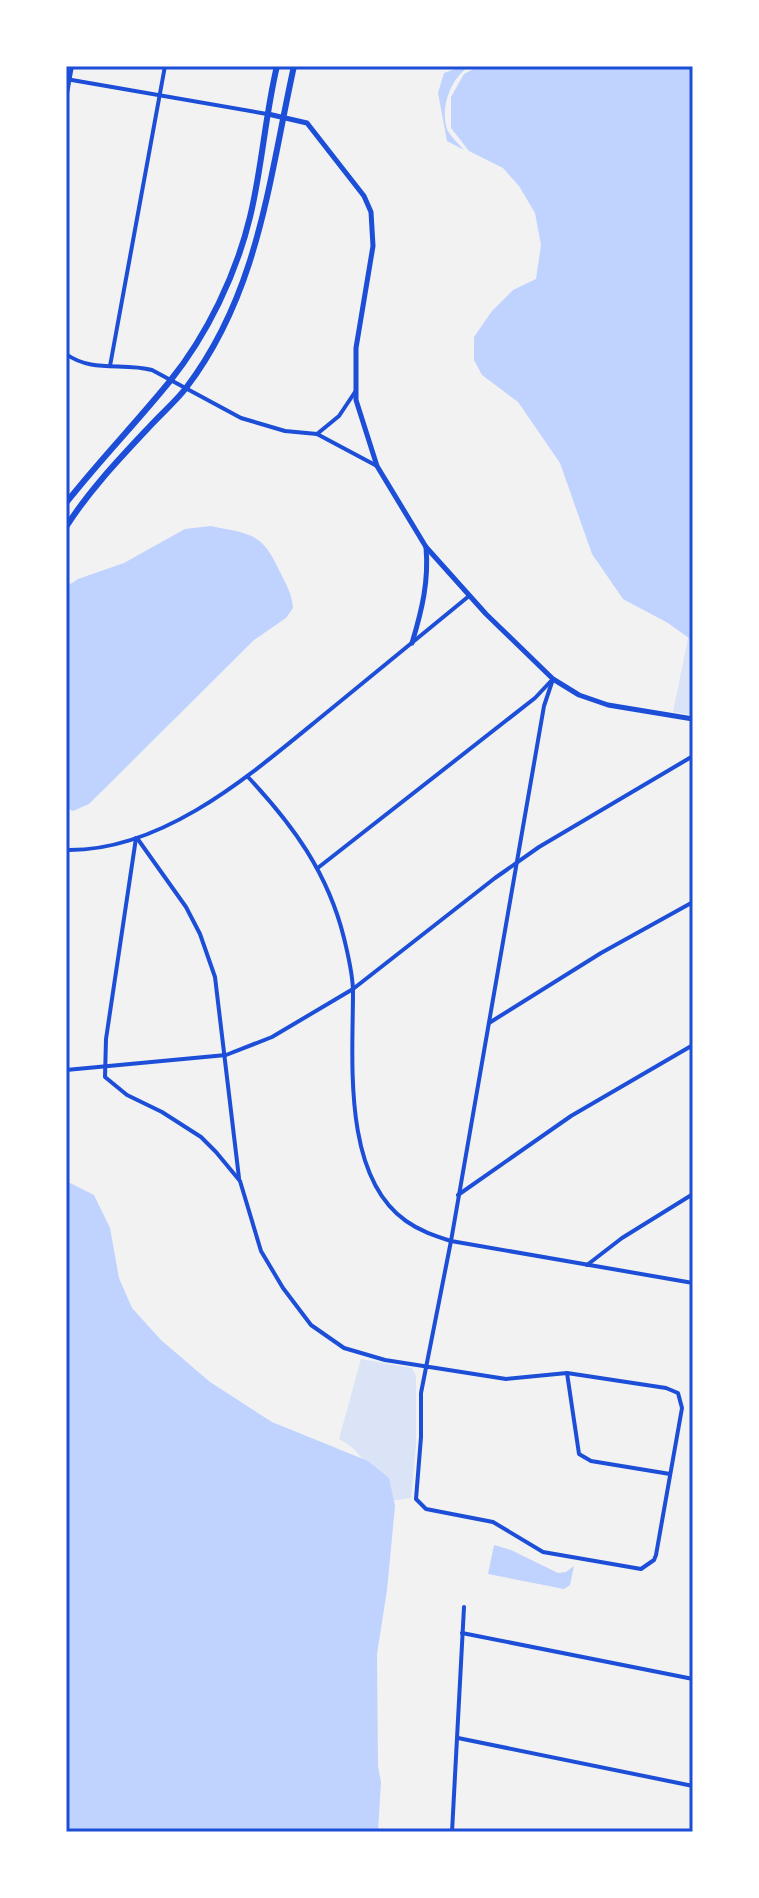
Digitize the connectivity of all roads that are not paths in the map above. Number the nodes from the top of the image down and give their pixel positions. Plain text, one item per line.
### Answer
1 (72, 66) edge
2 (165, 66) edge
3 (277, 66) edge
4 (294, 66) edge
5 (68, 80) edge
6 (160, 96) junction
7 (66, 99) edge
8 (267, 114) junction
9 (282, 117) junction
10 (66, 354) edge
11 (110, 366) junction
12 (171, 380) junction
13 (186, 388) junction
14 (355, 392) junction
15 (317, 434) junction
16 (377, 466) junction
17 (66, 503) edge
18 (66, 527) edge
19 (426, 547) junction
20 (469, 596) junction
21 (412, 643) junction
22 (553, 679) junction
23 (693, 719) edge
24 (693, 756) edge
25 (248, 777) junction
26 (136, 838) junction
27 (66, 850) edge
28 (516, 864) junction
29 (319, 867) junction
30 (693, 902) edge
31 (353, 989) junction
32 (489, 1023) junction
33 (693, 1045) edge
34 (226, 1055) junction
35 (104, 1068) junction
36 (66, 1070) edge
37 (240, 1181) junction
38 (693, 1194) edge
39 (458, 1195) junction
40 (451, 1241) junction
41 (587, 1265) junction
42 (693, 1283) edge
43 (426, 1365) junction
44 (567, 1373) junction
45 (670, 1474) junction
46 (464, 1607) dead end
47 (462, 1633) junction
48 (693, 1679) edge
49 (458, 1738) junction
50 (693, 1786) edge
51 (452, 1832) edge

1 - 5 street
2 - 6 street
3 - 8 main road
4 - 9 main road
5 - 6 street
5 - 7 street
6 - 8 street
6 - 11 street
8 - 9 street
8 - 12 main road
9 - 13 main road
9 - 14 street
10 - 11 street
11 - 12 street
12 - 13 street
12 - 17 main road
13 - 15 street
13 - 18 main road
14 - 15 street
14 - 16 street
15 - 16 street
16 - 19 street
19 - 20 street
19 - 21 street
20 - 21 street
20 - 22 street
21 - 25 street
22 - 23 street
22 - 28 street
22 - 29 street
24 - 28 street
25 - 26 street
25 - 29 street
26 - 27 street
26 - 34 street
26 - 35 street
28 - 31 street
28 - 32 street
29 - 31 street
30 - 32 street
31 - 34 street
31 - 40 street
32 - 39 street
33 - 39 street
34 - 35 street
34 - 37 street
35 - 36 street
35 - 37 street
37 - 43 street
38 - 41 street
39 - 40 street
40 - 41 street
40 - 43 street
41 - 42 street
43 - 44 street
43 - 45 street
44 - 45 street
44 - 45 street
46 - 47 street
47 - 48 street
47 - 49 street
49 - 50 street
49 - 51 street

